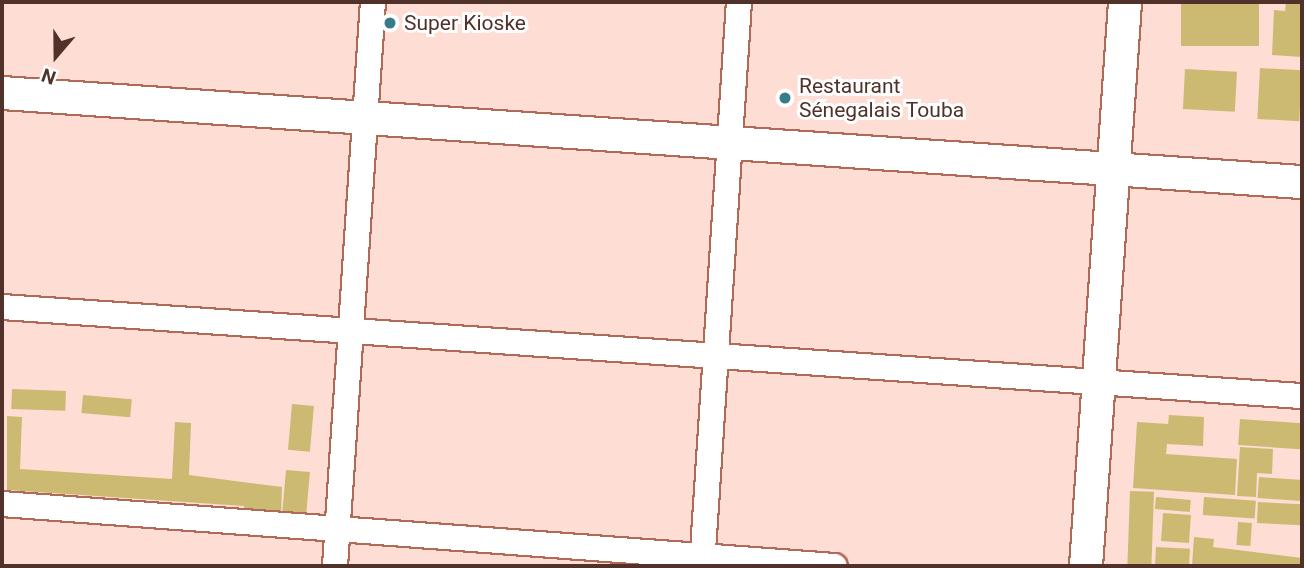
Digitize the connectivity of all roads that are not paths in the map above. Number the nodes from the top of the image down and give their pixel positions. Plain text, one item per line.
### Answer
1 (373, 2) edge
2 (739, 2) edge
3 (1125, 2) edge
4 (2, 93) edge
5 (366, 120) junction
6 (732, 142) junction
7 (1112, 169) junction
8 (1302, 182) edge
9 (2, 307) edge
10 (352, 335) junction
11 (717, 356) junction
12 (1097, 379) junction
13 (1302, 396) edge
14 (2, 504) edge
15 (337, 529) junction
16 (702, 561) edge
17 (335, 566) edge
18 (835, 566) edge
19 (1086, 566) edge

1 - 5 street
2 - 6 street
3 - 7 street
4 - 5 street
5 - 6 street
5 - 10 street
6 - 7 street
6 - 11 street
7 - 8 street
7 - 12 street
9 - 10 street
10 - 11 street
10 - 15 street
11 - 12 street
11 - 16 street
12 - 13 street
12 - 19 street
14 - 15 street
15 - 16 street
15 - 17 street
16 - 18 street

